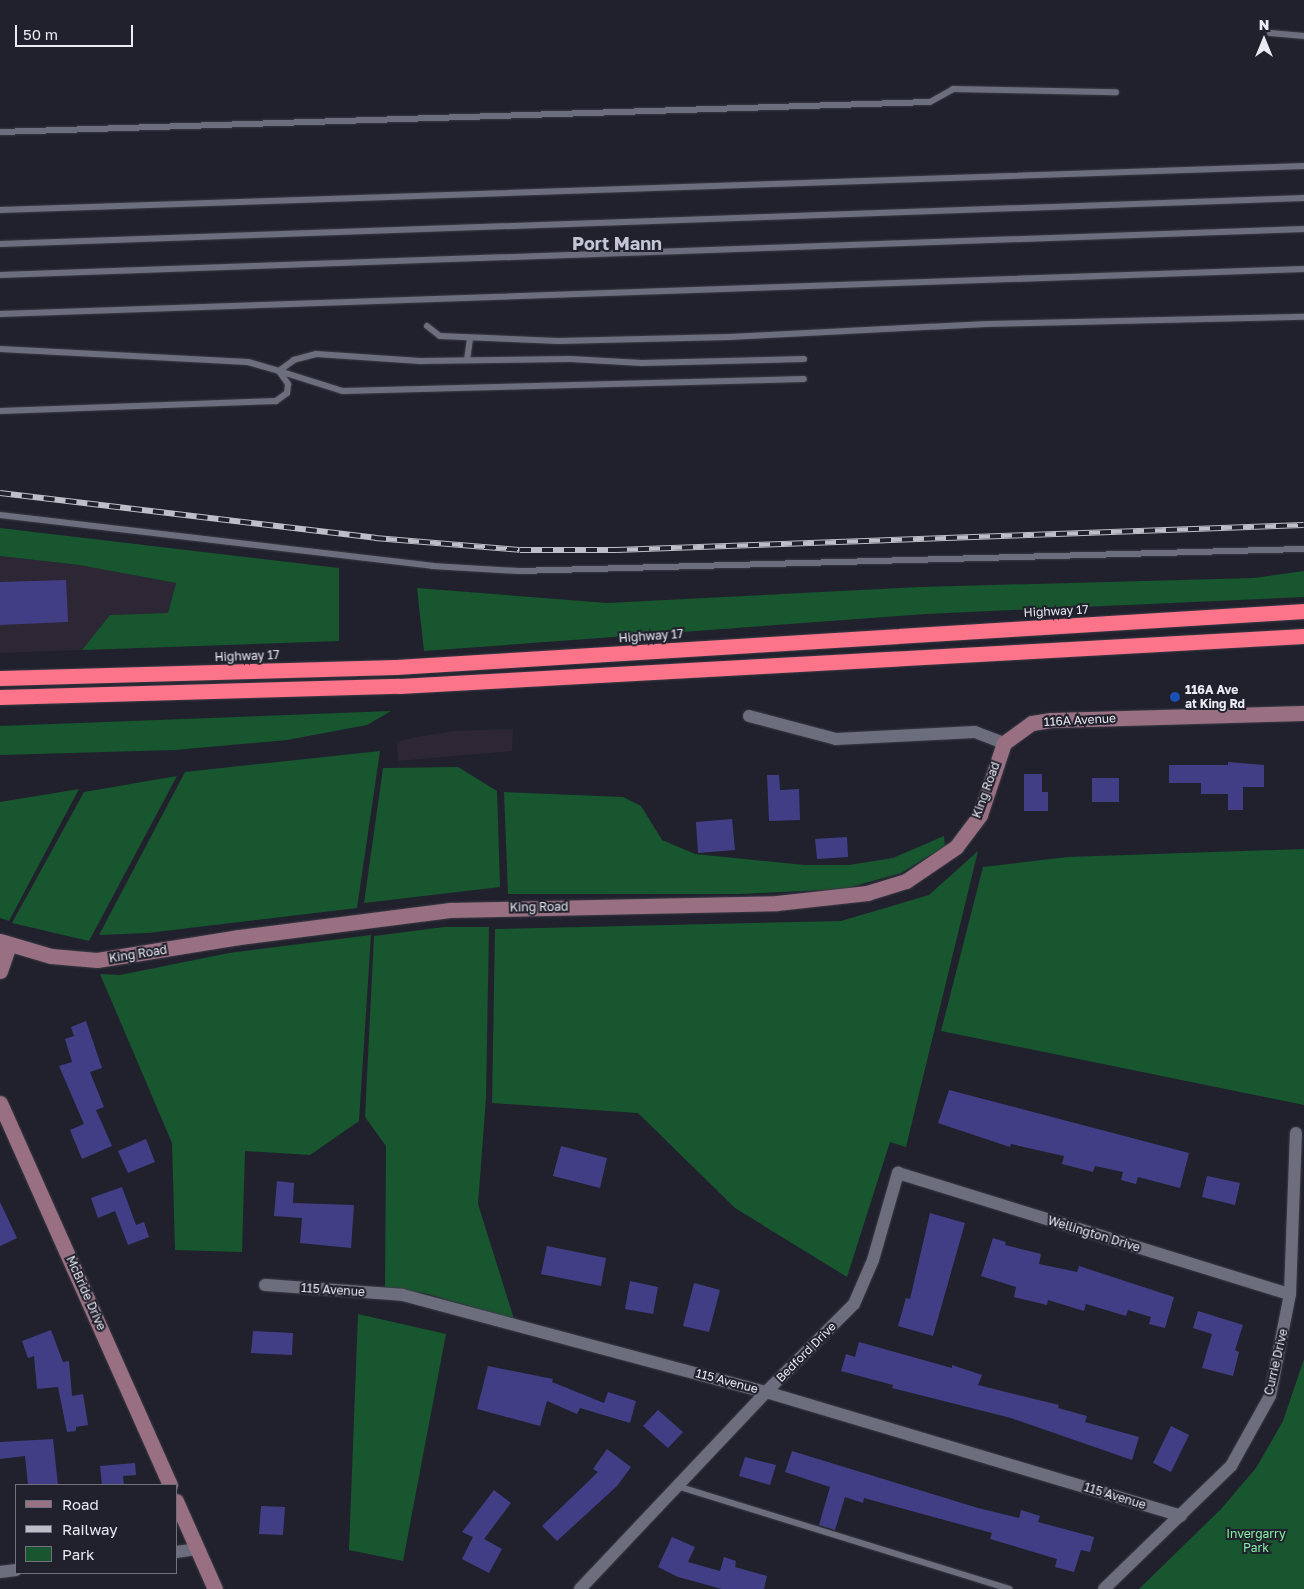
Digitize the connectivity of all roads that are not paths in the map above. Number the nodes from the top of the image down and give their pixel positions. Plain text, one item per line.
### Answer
1 (1270, 33) dead end
2 (1304, 36) edge
3 (1116, 92) dead end
4 (0, 132) edge
5 (1304, 166) edge
6 (1304, 198) edge
7 (0, 210) edge
8 (1304, 229) edge
9 (0, 244) edge
10 (1304, 269) edge
11 (0, 275) edge
12 (0, 314) edge
13 (1304, 317) edge
14 (427, 326) dead end
15 (470, 338) junction
16 (0, 349) edge
17 (804, 359) dead end
18 (466, 360) junction
19 (279, 372) junction
20 (804, 379) dead end
21 (0, 411) edge
22 (0, 515) edge
23 (1304, 549) edge
24 (1304, 611) edge
25 (1304, 636) edge
26 (0, 678) edge
27 (0, 696) edge
28 (1304, 713) edge
29 (749, 716) dead end
30 (1004, 743) junction
31 (4, 943) edge
32 (0, 971) edge
33 (0, 1103) edge
34 (1296, 1133) dead end
35 (898, 1173) joint
36 (265, 1285) dead end
37 (1290, 1294) junction
38 (766, 1392) junction
39 (170, 1484) edge
40 (678, 1486) junction
41 (178, 1506) edge
42 (1181, 1516) junction
43 (197, 1549) junction
44 (178, 1552) edge
45 (15, 1570) edge
46 (0, 1572) edge
47 (215, 1589) edge
48 (581, 1589) edge
49 (1009, 1589) edge
50 (1104, 1589) edge

1 - 2 lane
3 - 4 lane
5 - 7 lane
6 - 9 lane
8 - 11 lane
10 - 12 lane
13 - 15 lane
14 - 15 lane
15 - 18 lane
16 - 19 lane
17 - 18 lane
18 - 19 lane
19 - 20 lane
19 - 21 lane
22 - 23 lane
24 - 26 highway, Highway 17
25 - 27 highway
28 - 30 street, 116A Avenue
29 - 30 street
30 - 31 street, King Road
31 - 32 street
33 - 39 street, McBride Drive
34 - 37 street, Currie Drive
35 - 37 street, Wellington Drive
35 - 38 street, Bedford Drive
36 - 38 street, 115 Avenue
37 - 42 street, Currie Drive
38 - 40 street, Bedford Drive
38 - 42 street, 115 Avenue
40 - 48 street, Bedford Drive
40 - 49 lane
41 - 43 street
42 - 50 street, Currie Drive
43 - 44 street
43 - 47 street
45 - 46 street

